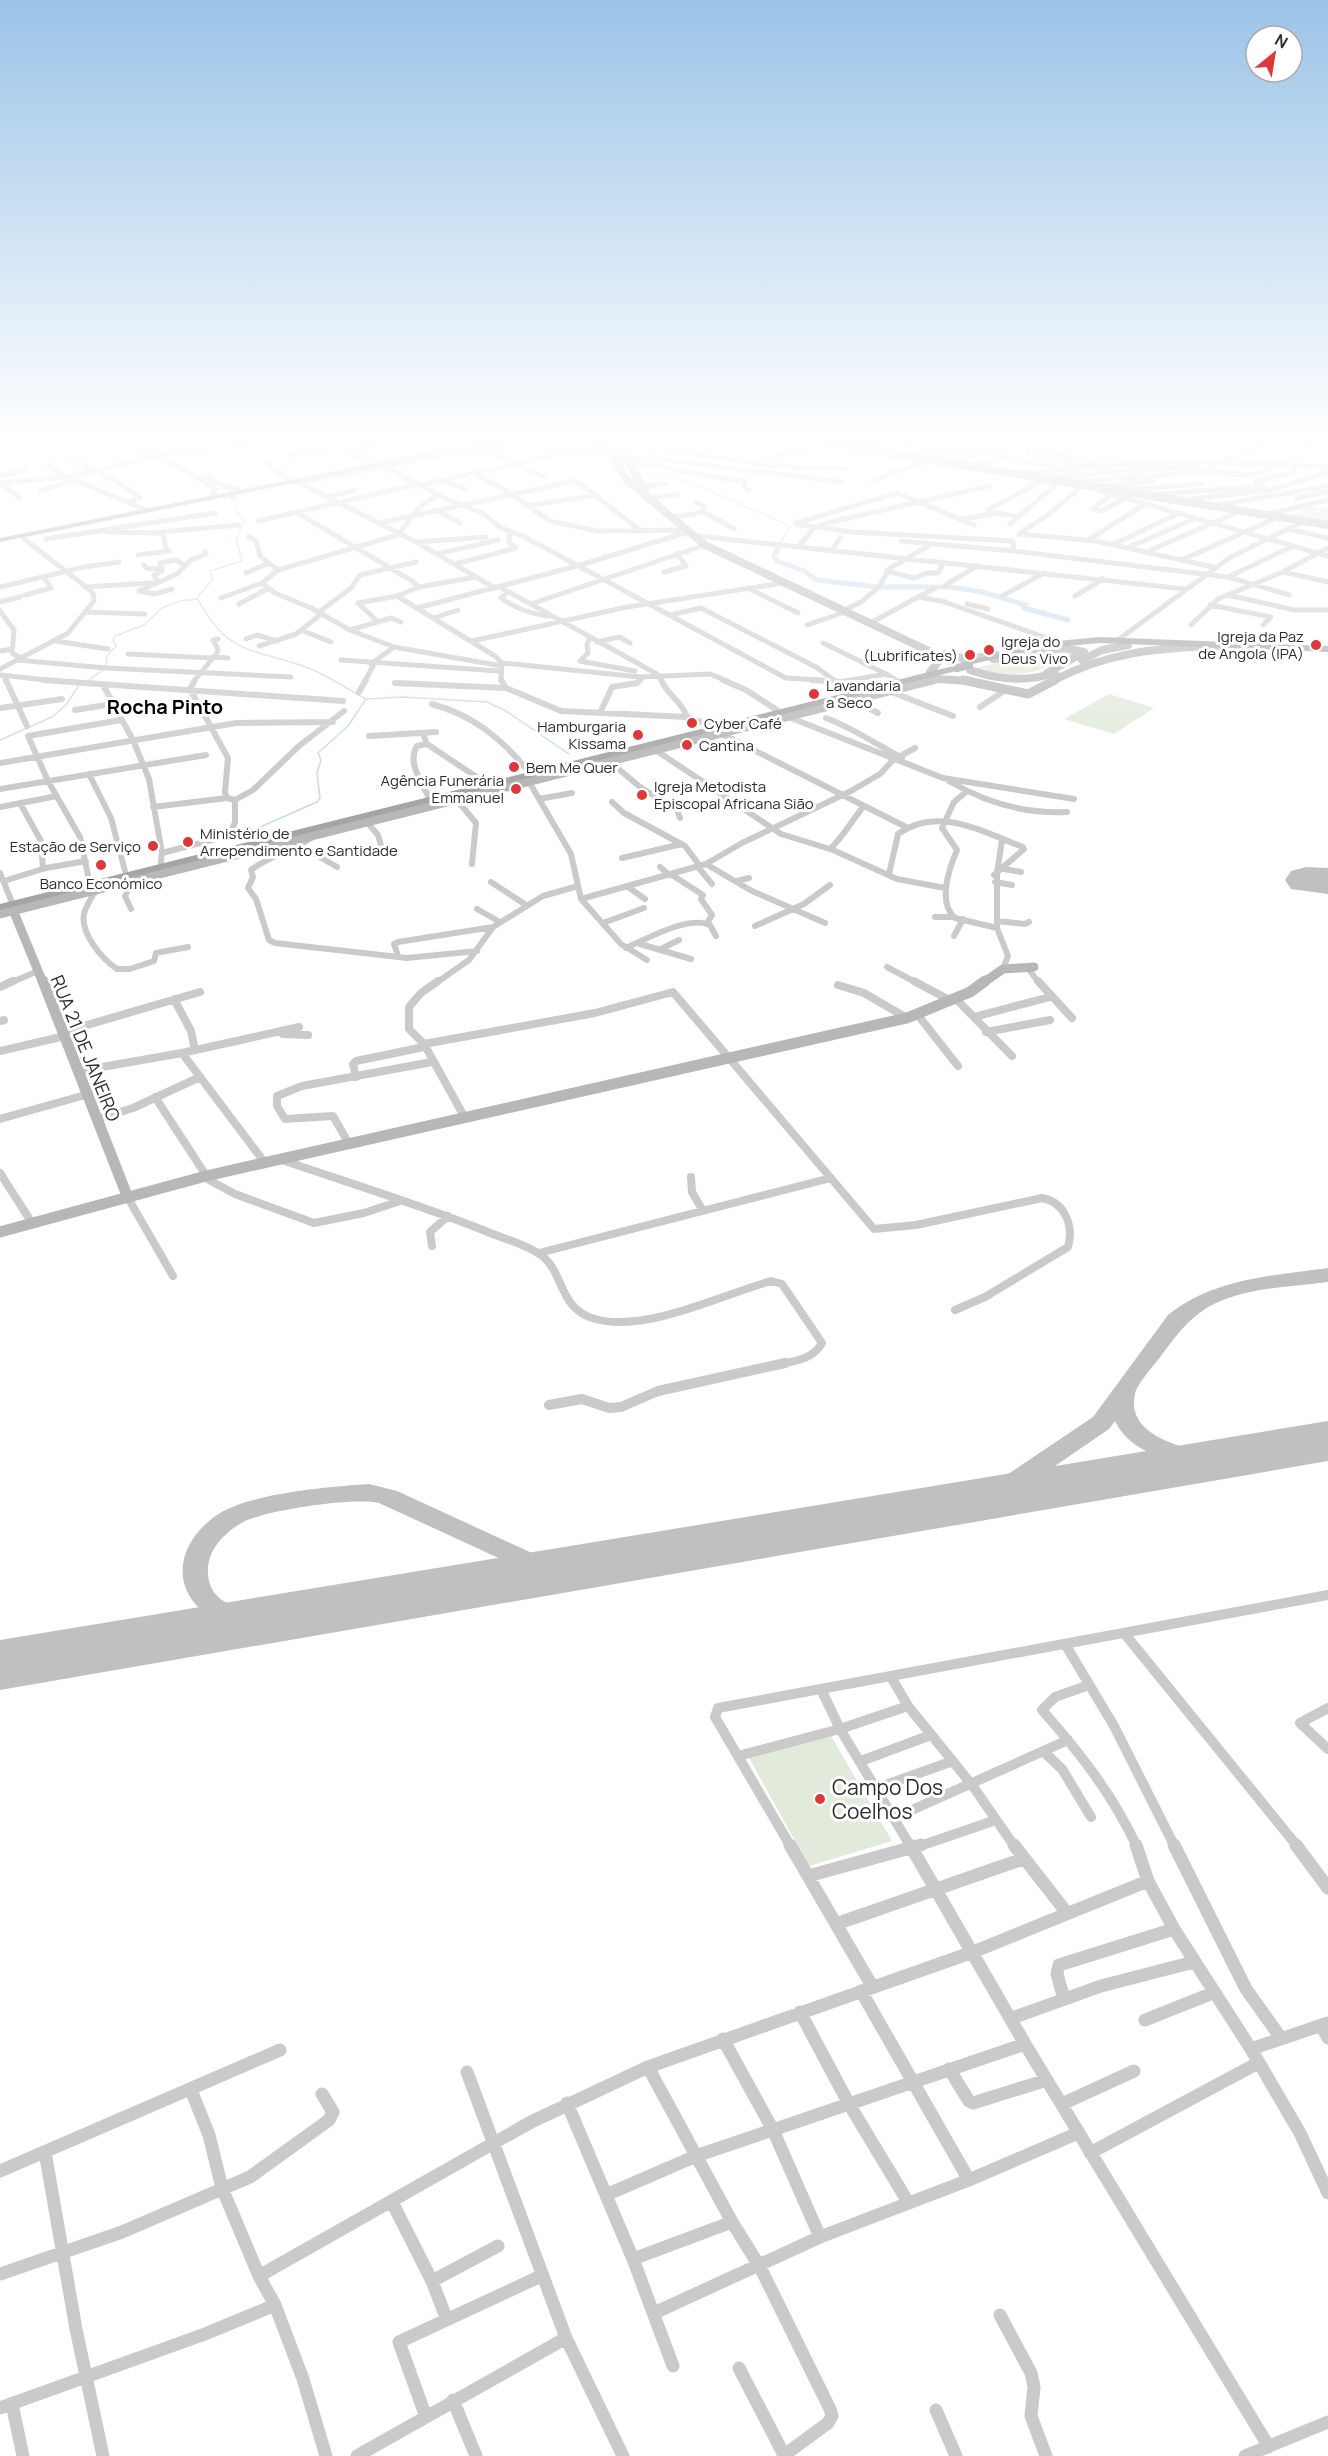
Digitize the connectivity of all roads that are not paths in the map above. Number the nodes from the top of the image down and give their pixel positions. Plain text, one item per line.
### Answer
1 (45, 557) edge
2 (201, 557) edge
3 (261, 557) edge
4 (324, 557) edge
5 (374, 557) edge
6 (442, 557) edge
7 (483, 557) edge
8 (560, 557) edge
9 (607, 557) edge
10 (666, 557) edge
11 (680, 557) edge
12 (730, 557) edge
13 (733, 557) edge
14 (895, 557) edge
15 (1064, 557) edge
16 (1174, 557) edge
17 (1189, 557) edge
18 (1232, 557) edge
19 (1270, 557) edge
20 (1311, 557) edge
21 (908, 558) junction
22 (1184, 559) junction
23 (119, 562) dead end
24 (416, 562) dead end
25 (944, 562) junction
26 (269, 564) junction
27 (455, 564) junction
28 (144, 565) dead end
29 (184, 565) junction
30 (577, 566) junction
31 (978, 566) junction
32 (392, 567) junction
33 (161, 568) junction
34 (1217, 568) junction
35 (278, 570) junction
36 (888, 571) junction
37 (64, 572) junction
38 (664, 572) dead end
39 (1283, 572) junction
40 (246, 573) dead end
41 (1044, 573) junction
42 (1210, 573) junction
43 (1228, 576) junction
44 (44, 577) junction
45 (476, 577) junction
46 (599, 579) junction
47 (1103, 579) junction
48 (155, 582) junction
49 (1328, 582) edge
50 (783, 583) junction
51 (262, 584) junction
52 (1254, 584) junction
53 (944, 586) dead end
54 (0, 587) edge
55 (85, 587) junction
56 (419, 587) junction
57 (269, 588) junction
58 (497, 588) junction
59 (748, 588) junction
60 (934, 588) dead end
61 (172, 589) dead end
62 (1185, 589) junction
63 (714, 591) junction
64 (508, 592) junction
65 (1227, 595) junction
66 (1289, 595) dead end
67 (397, 596) junction
68 (1002, 596) dead end
69 (1075, 596) dead end
70 (920, 597) junction
71 (221, 598) dead end
72 (725, 598) dead end
73 (942, 601) junction
74 (0, 602) edge
75 (994, 603) dead end
76 (239, 604) dead end
77 (531, 604) junction
78 (646, 604) junction
79 (1210, 605) junction
80 (417, 609) junction
81 (988, 609) junction
82 (458, 610) dead end
83 (840, 610) junction
84 (0, 612) edge
85 (85, 612) junction
86 (798, 613) dead end
87 (982, 613) junction
88 (1326, 613) edge
89 (145, 614) dead end
90 (320, 614) junction
91 (551, 615) junction
92 (669, 615) junction
93 (434, 618) junction
94 (558, 620) junction
95 (377, 621) junction
96 (401, 622) dead end
97 (872, 622) junction
98 (807, 625) dead end
99 (1191, 625) dead end
100 (1263, 625) dead end
101 (301, 630) junction
102 (350, 630) junction
103 (590, 638) junction
104 (218, 639) dead end
105 (246, 639) dead end
106 (55, 640) junction
107 (1118, 640) junction
108 (472, 641) junction
109 (278, 642) junction
110 (331, 642) dead end
111 (597, 642) junction
112 (630, 643) dead end
113 (823, 643) dead end
114 (1061, 643) junction
115 (259, 646) dead end
116 (1214, 646) junction
117 (394, 647) junction
118 (1108, 648) junction
119 (12, 649) junction
120 (108, 649) dead end
121 (1328, 650) edge
122 (0, 651) edge
123 (128, 654) dead end
124 (1118, 655) junction
125 (995, 657) junction
126 (213, 658) junction
127 (228, 658) dead end
128 (19, 659) junction
129 (340, 660) dead end
130 (373, 664) junction
131 (962, 666) junction
132 (502, 667) junction
133 (0, 669) edge
134 (199, 672) junction
135 (930, 672) junction
136 (886, 674) junction
137 (645, 676) junction
138 (3, 677) edge
139 (291, 677) dead end
140 (660, 677) junction
141 (896, 680) junction
142 (836, 682) junction
143 (395, 683) dead end
144 (103, 685) junction
145 (506, 688) junction
146 (189, 689) junction
147 (1007, 689) junction
148 (889, 691) junction
149 (359, 692) dead end
150 (62, 699) dead end
151 (852, 700) junction
152 (343, 701) dead end
153 (112, 704) junction
154 (432, 704) dead end
155 (16, 706) junction
156 (980, 707) dead end
157 (0, 708) edge
158 (75, 710) dead end
159 (777, 710) junction
160 (344, 711) dead end
161 (600, 713) junction
162 (878, 713) dead end
163 (786, 716) junction
164 (953, 716) dead end
165 (687, 717) junction
166 (826, 718) dead end
167 (121, 720) junction
168 (333, 722) junction
169 (27, 726) dead end
170 (212, 727) junction
171 (716, 729) junction
172 (436, 732) dead end
173 (423, 734) junction
174 (369, 736) dead end
175 (133, 740) junction
176 (427, 744) junction
177 (915, 748) dead end
178 (654, 749) junction
179 (206, 755) dead end
180 (900, 756) junction
181 (36, 757) junction
182 (893, 760) junction
183 (609, 761) junction
184 (911, 762) dead end
185 (0, 763) edge
186 (142, 766) junction
187 (89, 774) junction
188 (528, 776) junction
189 (943, 778) junction
190 (48, 781) junction
191 (484, 782) junction
192 (0, 789) edge
193 (966, 792) junction
194 (573, 793) dead end
195 (843, 795) junction
196 (57, 796) junction
197 (428, 796) junction
198 (227, 798) junction
199 (456, 799) junction
200 (539, 799) junction
201 (1074, 799) dead end
202 (235, 800) junction
203 (612, 802) dead end
204 (20, 803) junction
205 (864, 806) junction
206 (0, 807) edge
207 (153, 807) junction
208 (1067, 812) dead end
209 (680, 818) dead end
210 (366, 821) junction
211 (946, 821) junction
212 (906, 827) junction
213 (773, 830) junction
214 (318, 833) junction
215 (1002, 840) junction
216 (804, 841) junction
217 (682, 844) junction
218 (301, 846) junction
219 (797, 846) dead end
220 (382, 849) dead end
221 (830, 849) junction
222 (161, 858) junction
223 (622, 858) dead end
224 (86, 861) junction
225 (472, 864) dead end
226 (701, 866) junction
227 (337, 867) dead end
228 (660, 867) dead end
229 (43, 869) junction
230 (1004, 869) junction
231 (125, 871) junction
232 (1021, 872) dead end
233 (889, 874) junction
234 (671, 875) junction
235 (1, 876) edge
236 (749, 878) dead end
237 (995, 879) junction
238 (737, 881) junction
239 (122, 882) junction
240 (491, 882) dead end
241 (93, 884) junction
242 (712, 884) dead end
243 (830, 885) dead end
244 (1012, 885) dead end
245 (578, 886) junction
246 (628, 887) junction
247 (945, 888) junction
248 (581, 899) junction
249 (645, 899) dead end
250 (5, 905) edge
251 (526, 905) junction
252 (644, 908) dead end
253 (792, 908) junction
254 (131, 909) dead end
255 (477, 909) dead end
256 (0, 914) edge
257 (935, 917) dead end
258 (954, 917) junction
259 (963, 919) junction
260 (500, 922) junction
261 (1029, 922) dead end
262 (708, 923) junction
263 (825, 923) dead end
264 (603, 924) junction
265 (997, 925) junction
266 (755, 926) dead end
267 (493, 927) junction
268 (716, 936) dead end
269 (954, 936) dead end
270 (679, 940) dead end
271 (636, 944) junction
272 (188, 947) dead end
273 (626, 948) junction
274 (661, 949) junction
275 (477, 951) junction
276 (398, 956) junction
277 (692, 959) dead end
278 (647, 960) dead end
279 (887, 967) dead end
280 (1030, 967) joint
281 (1003, 969) junction
282 (38, 971) junction
283 (838, 985) dead end
284 (0, 987) edge
285 (200, 992) dead end
286 (1050, 996) junction
287 (174, 999) junction
288 (954, 1000) junction
289 (912, 1016) junction
290 (974, 1017) junction
291 (1072, 1018) dead end
292 (1050, 1020) dead end
293 (299, 1027) dead end
294 (986, 1032) junction
295 (64, 1034) junction
296 (277, 1034) junction
297 (308, 1035) dead end
298 (424, 1046) junction
299 (195, 1050) junction
300 (0, 1052) edge
301 (182, 1053) junction
302 (1012, 1056) dead end
303 (731, 1058) junction
304 (432, 1062) junction
305 (958, 1066) dead end
306 (79, 1071) junction
307 (200, 1077) junction
308 (357, 1077) junction
309 (89, 1094) junction
310 (155, 1097) junction
311 (465, 1118) junction
312 (0, 1119) edge
313 (98, 1119) junction
314 (349, 1144) junction
315 (281, 1160) junction
316 (266, 1163) junction
317 (0, 1173) edge
318 (206, 1176) junction
319 (691, 1177) dead end
320 (831, 1178) junction
321 (128, 1198) junction
322 (400, 1201) junction
323 (703, 1211) junction
324 (448, 1216) junction
325 (32, 1223) junction
326 (0, 1232) edge
327 (432, 1246) dead end
328 (539, 1253) junction
329 (173, 1276) dead end
330 (955, 1310) dead end
331 (549, 1405) dead end
332 (1328, 1595) edge
333 (1124, 1633) junction
334 (1065, 1644) junction
335 (891, 1677) junction
336 (1089, 1685) junction
337 (821, 1689) junction
338 (908, 1706) junction
339 (1328, 1708) edge
340 (840, 1729) junction
341 (931, 1735) junction
342 (1068, 1740) junction
343 (1328, 1749) edge
344 (1044, 1752) junction
345 (738, 1756) junction
346 (861, 1761) junction
347 (953, 1761) junction
348 (972, 1785) junction
349 (877, 1788) junction
350 (1091, 1817) dead end
351 (894, 1818) junction
352 (996, 1820) junction
353 (910, 1849) junction
354 (1023, 1859) junction
355 (808, 1876) junction
356 (1148, 1881) junction
357 (1328, 1888) edge
358 (937, 1891) junction
359 (1067, 1913) junction
360 (836, 1924) junction
361 (1174, 1929) junction
362 (973, 1952) junction
363 (1194, 1962) junction
364 (867, 1989) junction
365 (1213, 1993) junction
366 (1064, 1999) junction
367 (800, 2012) junction
368 (1012, 2018) junction
369 (1145, 2020) dead end
370 (1324, 2025) edge
371 (1281, 2038) junction
372 (1328, 2038) edge
373 (723, 2039) junction
374 (1025, 2044) junction
375 (1251, 2049) junction
376 (280, 2050) dead end
377 (1258, 2063) junction
378 (648, 2067) junction
379 (949, 2069) junction
380 (1134, 2071) dead end
381 (467, 2072) dead end
382 (1047, 2080) junction
383 (913, 2081) junction
384 (191, 2090) junction
385 (322, 2094) dead end
386 (567, 2103) junction
387 (849, 2104) junction
388 (1062, 2104) junction
389 (772, 2130) junction
390 (1078, 2133) junction
391 (495, 2142) junction
392 (45, 2152) junction
393 (1090, 2153) junction
394 (696, 2156) junction
395 (0, 2171) edge
396 (969, 2180) junction
397 (222, 2188) junction
398 (1328, 2193) edge
399 (606, 2195) junction
400 (392, 2202) junction
401 (908, 2202) junction
402 (732, 2222) junction
403 (820, 2237) junction
404 (498, 2246) dead end
405 (65, 2253) junction
406 (633, 2259) junction
407 (760, 2267) junction
408 (0, 2274) edge
409 (259, 2276) junction
410 (541, 2276) junction
411 (432, 2281) junction
412 (275, 2305) junction
413 (654, 2313) junction
414 (1000, 2315) dead end
415 (447, 2320) junction
416 (566, 2338) junction
417 (674, 2366) dead end
418 (739, 2368) dead end
419 (85, 2378) junction
420 (453, 2400) junction
421 (6, 2406) edge
422 (936, 2410) dead end
423 (426, 2417) junction
424 (1328, 2422) edge
425 (1269, 2446) junction
426 (783, 2455) edge
427 (23, 2456) edge
428 (103, 2456) edge
429 (326, 2456) edge
430 (357, 2456) edge
431 (476, 2456) edge
432 (623, 2456) edge
433 (956, 2456) edge
434 (1046, 2456) edge
435 (1245, 2456) edge

1 - 37 street
2 - 29 street
3 - 26 street
4 - 35 street
5 - 32 street
6 - 27 street
7 - 27 street
8 - 30 street
9 - 30 street
10 - 46 street
11 - 38 street
12 - 50 street
13 - 83 street
14 - 21 street
15 - 42 street
16 - 22 street
17 - 22 street
18 - 34 street
19 - 43 street
20 - 39 street
21 - 25 street
21 - 36 street
22 - 34 street
23 - 37 street
24 - 32 street
25 - 31 street
25 - 36 street
26 - 35 street
26 - 40 street
27 - 45 street
28 - 33 street
29 - 33 street
29 - 48 street
30 - 46 street
30 - 58 street
31 - 41 street
31 - 53 street
32 - 56 street
32 - 90 street
33 - 48 street
34 - 42 street
35 - 51 street
36 - 83 street
37 - 44 street
37 - 55 street
39 - 49 street
39 - 52 street
41 - 47 street
41 - 68 street
42 - 43 street
42 - 62 street
43 - 52 street
44 - 54 street
44 - 74 street
45 - 56 street
45 - 58 street
46 - 77 street
46 - 78 street
47 - 62 street
47 - 69 street
48 - 55 street
48 - 61 street
50 - 59 street
50 - 83 street
51 - 57 street
51 - 71 street
52 - 65 street
52 - 66 street
55 - 85 street
56 - 67 street
57 - 76 street
57 - 90 street
58 - 64 street
58 - 80 street
59 - 63 street
59 - 86 street
60 - 70 street
62 - 107 street
63 - 72 street
63 - 78 street
64 - 77 street
64 - 91 street
65 - 79 street
65 - 88 street
67 - 80 street
67 - 95 street
70 - 73 street
70 - 97 street
73 - 81 street
73 - 87 street
75 - 81 street
77 - 91 street
78 - 92 street
78 - 94 street
79 - 99 street
79 - 100 street
80 - 93 street
81 - 87 street
82 - 93 street
83 - 97 street
83 - 98 street
83 - 131 street
83 - 135 street
84 - 119 street
85 - 89 street
85 - 106 street
87 - 114 street
90 - 101 street
90 - 102 street
91 - 94 street
92 - 142 street
92 - 142 street
93 - 108 street
94 - 103 street
94 - 108 street
95 - 96 street
95 - 102 street
97 - 125 street
101 - 109 street
101 - 110 street
102 - 117 street
103 - 111 street
103 - 137 street
104 - 126 street
105 - 109 street
106 - 120 street
106 - 128 street
107 - 114 main road
107 - 121 main road
108 - 132 street
109 - 115 street
111 - 112 street
111 - 140 street
113 - 136 street
114 - 125 main road
116 - 118 street
116 - 121 main road
116 - 124 street
116 - 125 main road
117 - 130 street
117 - 132 street
118 - 124 street
118 - 131 street
119 - 122 street
119 - 128 street
123 - 126 street
124 - 147 street
125 - 131 main road
125 - 131 street
126 - 127 street
126 - 134 street
128 - 133 street
128 - 134 street
129 - 130 street
130 - 132 street
130 - 149 street
131 - 135 main road
131 - 250 main road
132 - 137 street
132 - 145 street
134 - 139 street
134 - 146 street
135 - 141 main road
136 - 141 street
136 - 142 street
137 - 140 street
137 - 161 street
138 - 144 street
138 - 155 street
140 - 159 street
140 - 165 street
141 - 159 main road
143 - 145 street
144 - 146 street
144 - 153 street
145 - 161 street
146 - 152 street
146 - 170 street
147 - 148 street
147 - 156 street
148 - 151 street
148 - 164 street
150 - 155 street
151 - 162 street
151 - 163 street
153 - 158 street
153 - 167 street
154 - 188 street
155 - 157 street
155 - 169 street
159 - 171 main road
160 - 168 street
161 - 165 street
163 - 171 street
163 - 182 street
165 - 171 street
166 - 180 street
167 - 175 street
167 - 181 street
168 - 170 street
168 - 202 street
170 - 175 street
170 - 198 street
171 - 178 street
171 - 188 main road
171 - 195 street
172 - 173 street
173 - 174 street
173 - 176 street
175 - 181 street
175 - 186 street
176 - 191 street
176 - 197 street
177 - 180 street
178 - 183 street
178 - 213 street
179 - 186 street
180 - 182 street
180 - 184 street
181 - 185 street
181 - 190 street
182 - 189 street
182 - 195 street
183 - 188 street
183 - 209 street
186 - 187 street
186 - 207 street
187 - 190 street
187 - 231 street
188 - 191 main road
188 - 199 street
188 - 200 street
189 - 193 street
189 - 201 street
190 - 192 street
190 - 196 street
191 - 197 main road
193 - 208 street
193 - 211 street
194 - 200 street
195 - 205 street
195 - 213 street
196 - 204 street
196 - 224 street
197 - 222 main road
198 - 202 street
198 - 207 street
199 - 210 street
199 - 225 street
200 - 245 street
202 - 222 street
203 - 217 street
204 - 206 street
204 - 229 street
205 - 212 street
205 - 221 street
207 - 222 street
210 - 214 street
210 - 220 street
211 - 212 street
211 - 215 street
211 - 247 street
212 - 233 street
213 - 216 street
213 - 226 street
214 - 218 street
214 - 239 street
215 - 230 street
215 - 237 street
216 - 219 street
216 - 221 street
217 - 223 street
217 - 226 street
218 - 227 street
218 - 276 street
221 - 233 street
222 - 231 main road
224 - 229 street
224 - 241 street
226 - 234 street
226 - 238 street
226 - 242 street
228 - 234 street
229 - 235 street
230 - 232 street
230 - 237 street
231 - 241 main road
233 - 247 street
234 - 246 street
234 - 262 street
235 - 250 street
236 - 238 street
237 - 244 street
237 - 265 street
238 - 253 street
239 - 241 street
239 - 254 street
240 - 251 street
241 - 250 main road
241 - 272 street
243 - 253 street
245 - 248 street
245 - 251 street
246 - 248 street
246 - 249 street
247 - 258 street
248 - 264 street
250 - 256 street
250 - 282 street, RUA 21 DE JANEIRO
251 - 260 street
252 - 264 street
253 - 263 street
253 - 266 street
255 - 260 street
257 - 258 street
258 - 259 street
259 - 265 street
259 - 269 street
260 - 267 street
261 - 265 street
262 - 268 street
262 - 271 street
264 - 273 street
265 - 281 street
267 - 275 street
267 - 276 street
270 - 274 street
271 - 273 street
271 - 274 street
273 - 278 street
274 - 277 street
275 - 276 street
275 - 298 street
279 - 288 street
280 - 281 street
280 - 286 street
281 - 288 street
282 - 284 street
282 - 295 street, RUA 21 DE JANEIRO
283 - 289 street
285 - 287 street
286 - 290 street
286 - 291 street
287 - 295 street
287 - 299 street
288 - 289 street
288 - 290 street
289 - 303 street
289 - 305 street
290 - 294 street
292 - 294 street
293 - 296 street
294 - 302 street
295 - 300 street
295 - 306 street, RUA 21 DE JANEIRO
296 - 297 street
296 - 299 street
298 - 303 street
298 - 304 street
298 - 308 street
299 - 301 street
301 - 306 street
301 - 307 street
303 - 311 street
303 - 320 street
304 - 308 street
304 - 311 street
306 - 309 street, RUA 21 DE JANEIRO
307 - 310 street
307 - 316 street
308 - 314 street
309 - 312 street
309 - 313 street, RUA 21 DE JANEIRO
310 - 313 street
310 - 318 street
311 - 314 street
313 - 321 street, RUA 21 DE JANEIRO
314 - 315 street
315 - 316 street
315 - 322 street
316 - 318 street
317 - 325 street
318 - 321 street
318 - 322 street
319 - 323 street
320 - 323 street
320 - 330 street
321 - 325 street
321 - 329 street
322 - 324 street
323 - 328 street
324 - 327 street
324 - 328 street
325 - 326 street
328 - 331 street
332 - 333 street
333 - 334 street
333 - 357 street
334 - 335 street
334 - 336 street
335 - 337 street
335 - 338 street
336 - 342 street
336 - 371 street
337 - 340 street
337 - 345 street
338 - 340 street
338 - 341 street
339 - 343 street
340 - 345 street
340 - 346 street
341 - 346 street
341 - 347 street
342 - 344 street
342 - 356 street
344 - 348 street
344 - 350 street
345 - 355 street
346 - 349 street
347 - 348 street
347 - 349 street
348 - 351 street
348 - 352 street
349 - 351 street
351 - 353 street
352 - 353 street
352 - 354 street
353 - 355 street
353 - 358 street
354 - 358 street
354 - 359 street
355 - 360 street
356 - 359 street
356 - 361 street
358 - 360 street
358 - 362 street
359 - 362 street
360 - 364 street
361 - 363 street
361 - 366 street
362 - 364 street
362 - 368 street
363 - 365 street
363 - 366 street
364 - 367 street
364 - 383 street
365 - 369 street
365 - 375 street
366 - 368 street
367 - 373 street
367 - 387 street
368 - 374 street
370 - 371 street
370 - 372 street
371 - 375 street
373 - 378 street
373 - 389 street
374 - 379 street
374 - 382 street
375 - 377 street
376 - 384 street
377 - 393 street
377 - 398 street
378 - 386 street
378 - 394 street
379 - 382 street
379 - 383 street
380 - 388 street
381 - 391 street
382 - 388 street
383 - 387 street
383 - 396 street
384 - 392 street
384 - 397 street
385 - 397 street
386 - 391 street
386 - 399 street
387 - 389 street
387 - 401 street
388 - 390 street
389 - 394 street
389 - 403 street
390 - 393 street
390 - 396 street
391 - 400 street
391 - 410 street
392 - 395 street
392 - 405 street
393 - 425 street
394 - 399 street
394 - 402 street
396 - 401 street
397 - 405 street
397 - 409 street
399 - 406 street
400 - 409 street
400 - 411 street
401 - 403 street
402 - 406 street
402 - 407 street
403 - 407 street
404 - 411 street
405 - 408 street
405 - 419 street
406 - 413 street
407 - 413 street
407 - 426 street
409 - 412 street
410 - 415 street
410 - 416 street
411 - 415 street
412 - 419 street
412 - 429 street
413 - 417 street
414 - 434 street
415 - 423 street
416 - 420 street
416 - 432 street
418 - 426 street
419 - 421 street
419 - 428 street
420 - 423 street
420 - 431 street
421 - 427 street
422 - 433 street
423 - 430 street
424 - 425 street
425 - 435 street

